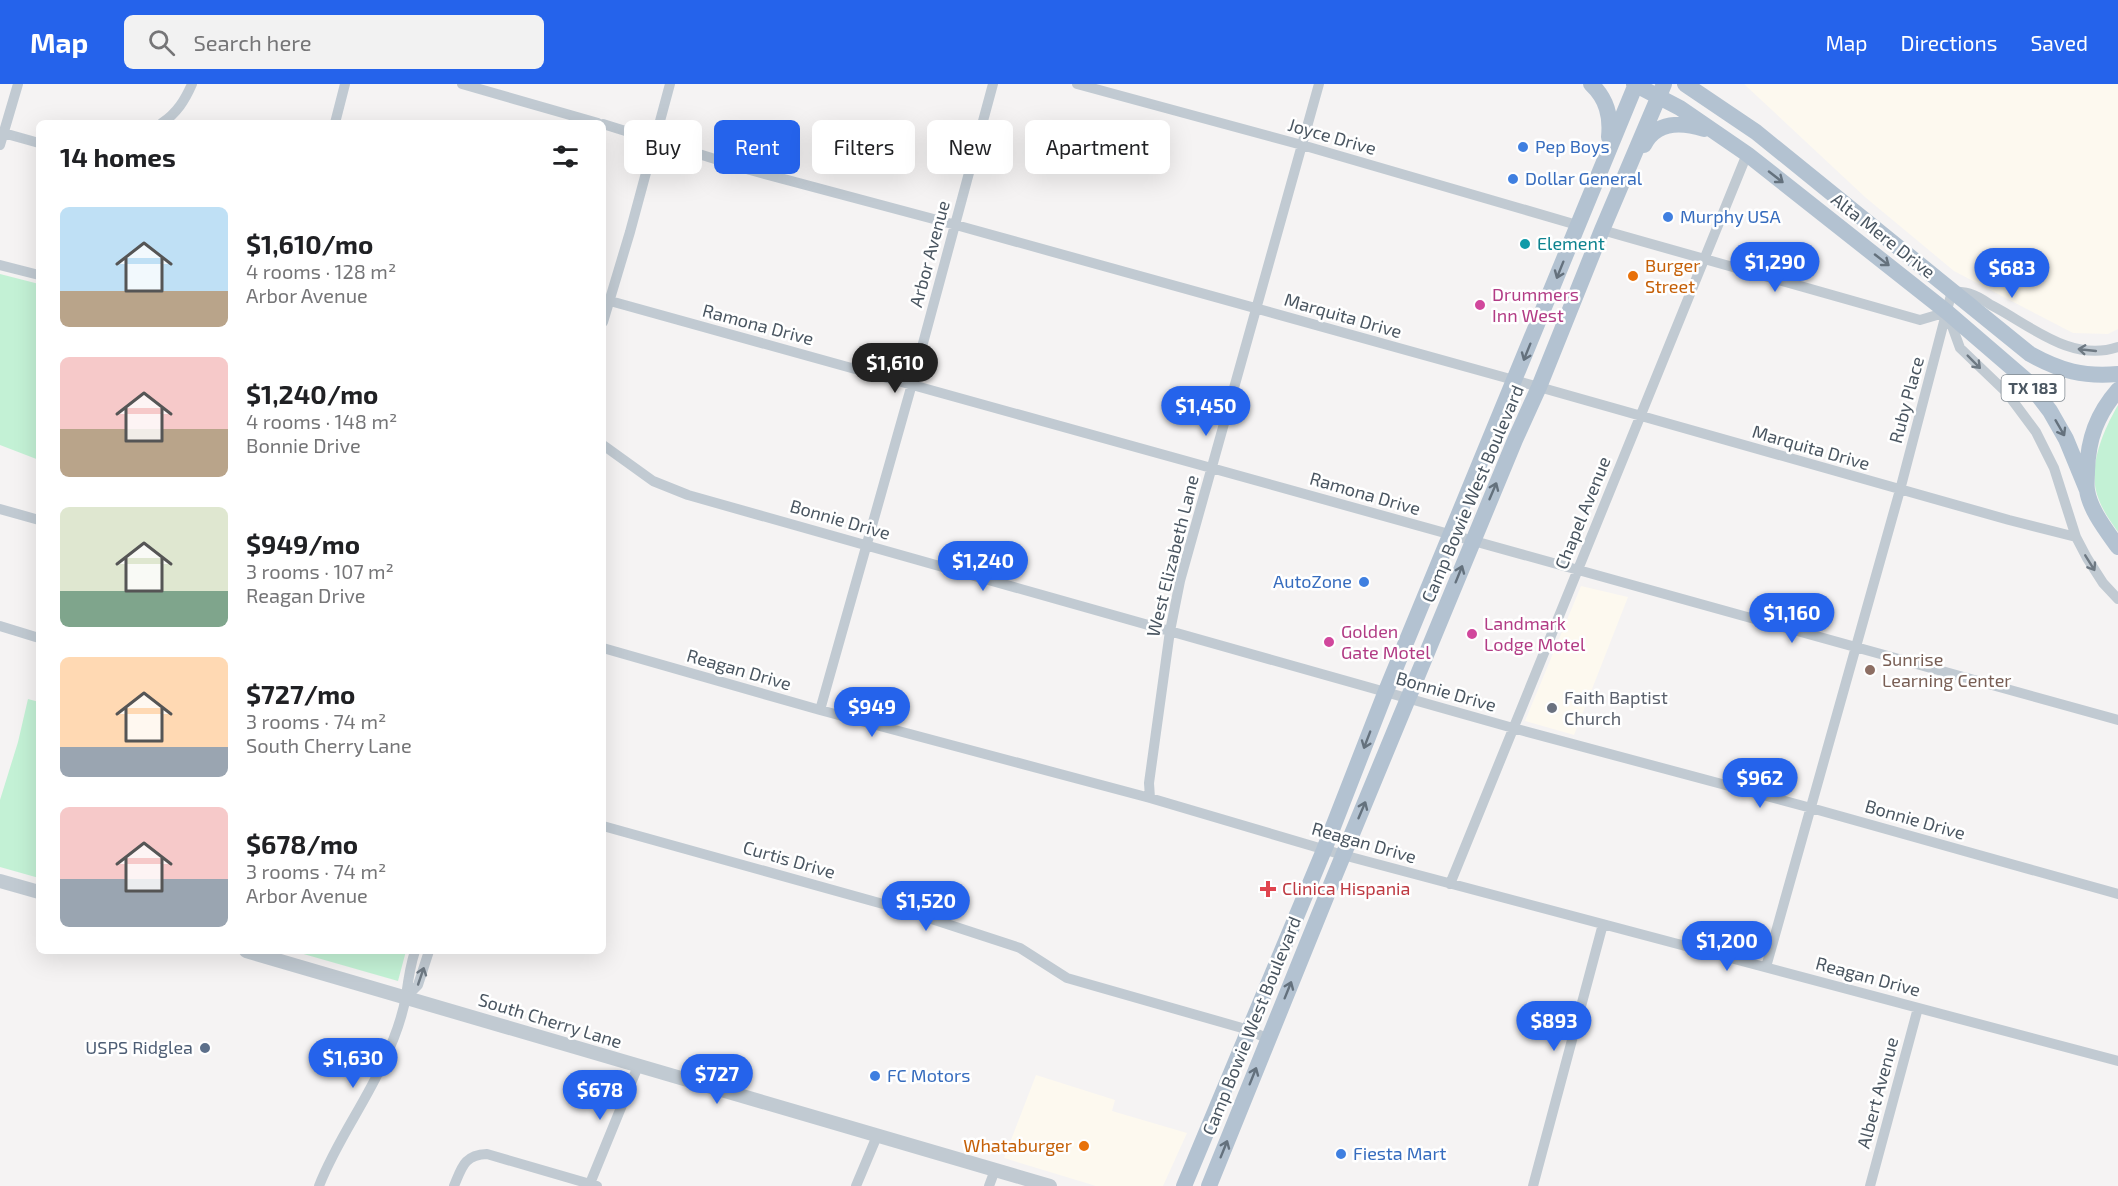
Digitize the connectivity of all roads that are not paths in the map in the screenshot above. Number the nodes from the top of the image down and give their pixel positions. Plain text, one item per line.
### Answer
1 (18, 84) edge
2 (192, 84) edge
3 (345, 84) edge
4 (462, 84) edge
5 (670, 84) edge
6 (993, 84) edge
7 (1077, 84) edge
8 (1319, 84) edge
9 (1591, 84) edge
10 (1635, 84) edge
11 (1685, 84) edge
12 (1708, 84) edge
13 (1662, 90) edge
14 (166, 120) edge
15 (336, 120) edge
16 (588, 120) edge
17 (660, 120) edge
18 (1744, 123) junction
19 (606, 125) edge
20 (624, 130) edge
21 (2, 133) edge
22 (1719, 134) junction
23 (36, 142) edge
24 (0, 145) edge
25 (1302, 145) junction
26 (702, 154) edge
27 (1747, 154) junction
28 (644, 174) edge
29 (1597, 177) junction
30 (1605, 223) junction
31 (956, 225) junction
32 (1577, 225) junction
33 (1704, 259) junction
34 (0, 264) edge
35 (36, 274) edge
36 (1952, 291) junction
37 (606, 300) edge
38 (1256, 309) junction
39 (1947, 312) junction
40 (2118, 347) edge
41 (2118, 374) edge
42 (1515, 381) junction
43 (912, 384) junction
44 (1539, 387) junction
45 (2118, 390) edge
46 (1640, 416) junction
47 (606, 447) edge
48 (1211, 468) junction
49 (1900, 490) junction
50 (2087, 490) junction
51 (0, 509) edge
52 (36, 519) edge
53 (1450, 535) junction
54 (2076, 537) junction
55 (1473, 541) junction
56 (867, 545) junction
57 (2118, 547) edge
58 (1578, 570) junction
59 (2118, 599) edge
60 (0, 626) edge
61 (1170, 631) junction
62 (36, 637) edge
63 (1855, 647) junction
64 (606, 649) edge
65 (1386, 691) junction
66 (1409, 699) junction
67 (820, 710) junction
68 (2118, 720) edge
69 (1513, 728) junction
70 (1150, 798) junction
71 (1811, 808) junction
72 (606, 827) edge
73 (1324, 850) junction
74 (1343, 855) junction
75 (0, 881) edge
76 (1450, 884) junction
77 (36, 891) edge
78 (2118, 894) edge
79 (1603, 924) junction
80 (256, 954) edge
81 (414, 954) edge
82 (428, 954) edge
83 (1766, 968) junction
84 (405, 997) junction
85 (1918, 1008) junction
86 (1249, 1030) junction
87 (1268, 1039) junction
88 (2118, 1061) edge
89 (638, 1066) junction
90 (877, 1136) junction
91 (995, 1170) junction
92 (592, 1185) edge
93 (319, 1186) edge
94 (454, 1186) edge
95 (856, 1186) edge
96 (989, 1186) edge
97 (1050, 1186) edge
98 (1184, 1186) edge
99 (1209, 1186) edge
100 (1533, 1186) edge
101 (1870, 1186) edge

1 - 21 street
2 - 14 street
3 - 15 street
4 - 16 street
5 - 17 street
6 - 31 street, Arbor Avenue
7 - 25 street, Joyce Drive
8 - 25 street, West Elizabeth Lane
9 - 29 main road
10 - 13 main road, Alta Mere Drive / TX 183
10 - 29 main road, Camp Bowie West Boulevard
11 - 18 main road, Alta Mere Drive / TX 183
12 - 18 main road
13 - 22 main road, Alta Mere Drive / TX 183
13 - 30 main road, Camp Bowie West Boulevard
18 - 36 main road, Alta Mere Drive / TX 183
19 - 20 street, Marquita Drive
21 - 23 street
21 - 24 street
22 - 27 main road, Alta Mere Drive / TX 183
22 - 30 main road
25 - 32 street, Joyce Drive
25 - 38 street, West Elizabeth Lane
26 - 31 street, Marquita Drive
27 - 33 street, Chapel Avenue
27 -> 39 main road, Alta Mere Drive / TX 183
28 - 37 street
29 - 32 main road, Camp Bowie West Boulevard
30 - 33 street
30 - 44 main road, Camp Bowie West Boulevard
31 - 38 street, Marquita Drive
31 - 43 street, Arbor Avenue
32 -> 42 main road, Camp Bowie West Boulevard
33 - 39 street
33 - 46 street, Chapel Avenue
34 - 35 street
36 - 39 street, Ruby Place
40 -> 36 street
36 - 41 main road, Alta Mere Drive / TX 183
37 - 43 street, Ramona Drive
38 - 42 street, Marquita Drive
38 - 48 street, West Elizabeth Lane
39 - 49 street, Ruby Place
39 -> 50 main road, Alta Mere Drive / TX 183
39 -> 54 street
42 - 44 street, Marquita Drive
42 - 53 main road, Camp Bowie West Boulevard
43 - 48 street, Ramona Drive
43 - 56 street, Arbor Avenue
44 - 46 street, Marquita Drive
55 -> 44 main road, Camp Bowie West Boulevard
45 - 50 main road
46 - 49 street, Marquita Drive
46 - 58 street, Chapel Avenue
47 - 56 street, Bonnie Drive
48 - 53 street, Ramona Drive
48 - 61 street, West Elizabeth Lane
49 - 54 street, Marquita Drive
49 - 63 street, Ruby Place
50 - 57 main road, Alta Mere Drive
51 - 52 street
53 - 55 street, Ramona Drive
53 - 65 main road, Camp Bowie West Boulevard
54 -> 59 street
55 - 58 street, Ramona Drive
66 -> 55 main road, Camp Bowie West Boulevard
56 - 61 street, Bonnie Drive
56 - 67 street, Arbor Avenue
58 - 63 street, Ramona Drive
58 - 69 street, Chapel Avenue
60 - 62 street
61 - 65 street, Bonnie Drive
61 - 70 street, West Elizabeth Lane
63 - 68 street, Ramona Drive
63 - 71 street, Ruby Place
64 - 67 street, Reagan Drive
65 - 66 street, Bonnie Drive
65 -> 73 main road, Camp Bowie West Boulevard
66 - 69 street, Bonnie Drive
74 -> 66 main road, Camp Bowie West Boulevard
67 - 70 street, Reagan Drive
69 - 71 street, Bonnie Drive
69 - 76 street, Chapel Avenue
70 - 73 street, Reagan Drive
71 - 78 street, Bonnie Drive
71 - 83 street, Ruby Place
72 - 86 street, Curtis Drive
73 - 74 street, Reagan Drive
73 - 86 main road, Camp Bowie West Boulevard
74 - 76 street, Reagan Drive
87 -> 74 main road, Camp Bowie West Boulevard
75 - 77 street
76 - 79 street, Reagan Drive
79 - 83 street, Reagan Drive
79 - 100 street
80 - 84 street, South Cherry Lane
81 - 84 street
84 -> 82 street
83 - 85 street, Reagan Drive
84 - 89 street, South Cherry Lane
84 - 93 street
85 - 88 street, Reagan Drive
85 - 101 street, Albert Avenue
86 - 87 street, Curtis Drive
86 - 98 main road, Camp Bowie West Boulevard
99 -> 87 main road, Camp Bowie West Boulevard
89 - 90 street, South Cherry Lane
89 - 92 street
90 - 91 street, South Cherry Lane
90 - 95 street
91 - 96 street
91 - 97 street, South Cherry Lane
92 - 94 street

